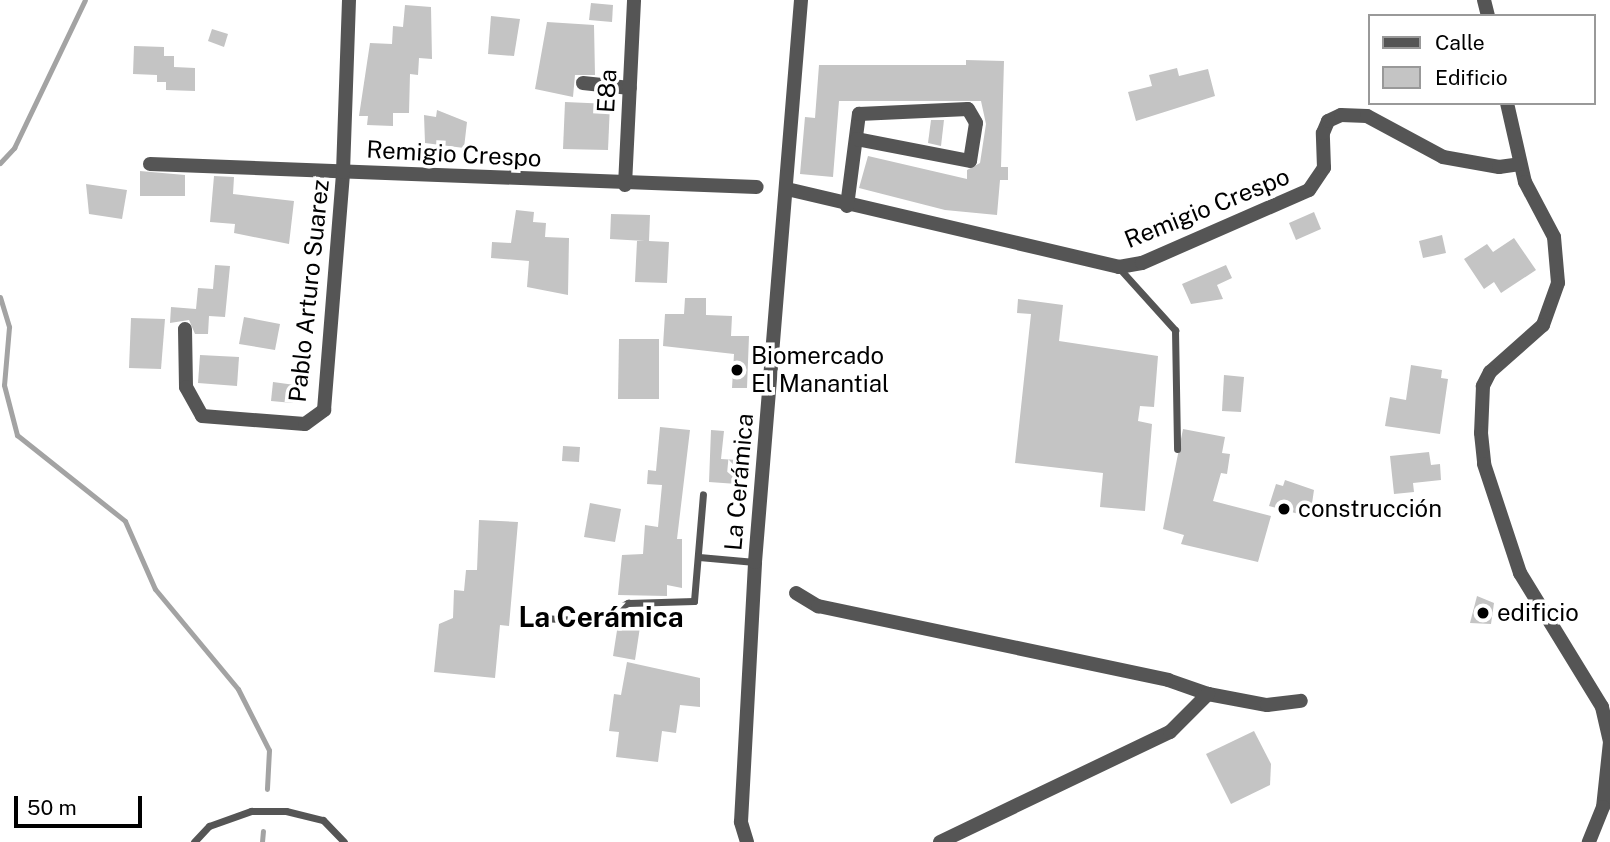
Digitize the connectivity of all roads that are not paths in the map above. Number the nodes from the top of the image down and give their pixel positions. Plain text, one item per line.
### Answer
1 (349, 0) edge
2 (634, 0) edge
3 (801, 0) edge
4 (583, 83) dead end
5 (630, 88) junction
6 (1507, 105) edge
7 (857, 139) junction
8 (150, 164) dead end
9 (1520, 164) junction
10 (343, 172) junction
11 (625, 185) junction
12 (757, 187) dead end
13 (787, 189) junction
14 (847, 206) junction
15 (1119, 267) junction
16 (185, 329) dead end
17 (1177, 449) dead end
18 (703, 494) dead end
19 (699, 557) junction
20 (755, 562) junction
21 (796, 593) dead end
22 (542, 618) dead end
23 (1208, 694) junction
24 (1301, 701) dead end
25 (194, 842) edge
26 (344, 842) edge
27 (747, 842) edge
28 (940, 842) edge
29 (1589, 842) edge

1 - 10 street, Pablo Arturo Suarez
2 - 5 street, E8a
3 - 13 street, La Cerámica
4 - 5 street
5 - 11 street, E8a
6 - 9 street
7 - 7 street
7 - 14 street
8 - 10 street, Remigio Crespo
9 - 15 street, Remigio Crespo
9 - 29 street
10 - 11 street, Remigio Crespo
10 - 16 street, Pablo Arturo Suarez
11 - 12 street, Remigio Crespo
13 - 14 street, Remigio Crespo
13 - 20 street, La Cerámica
14 - 15 street, Remigio Crespo
15 - 17 lane
18 - 19 lane
19 - 20 lane
19 - 22 lane
20 - 27 street, La Cerámica
21 - 23 street
23 - 24 street
23 - 28 street
25 - 26 lane

